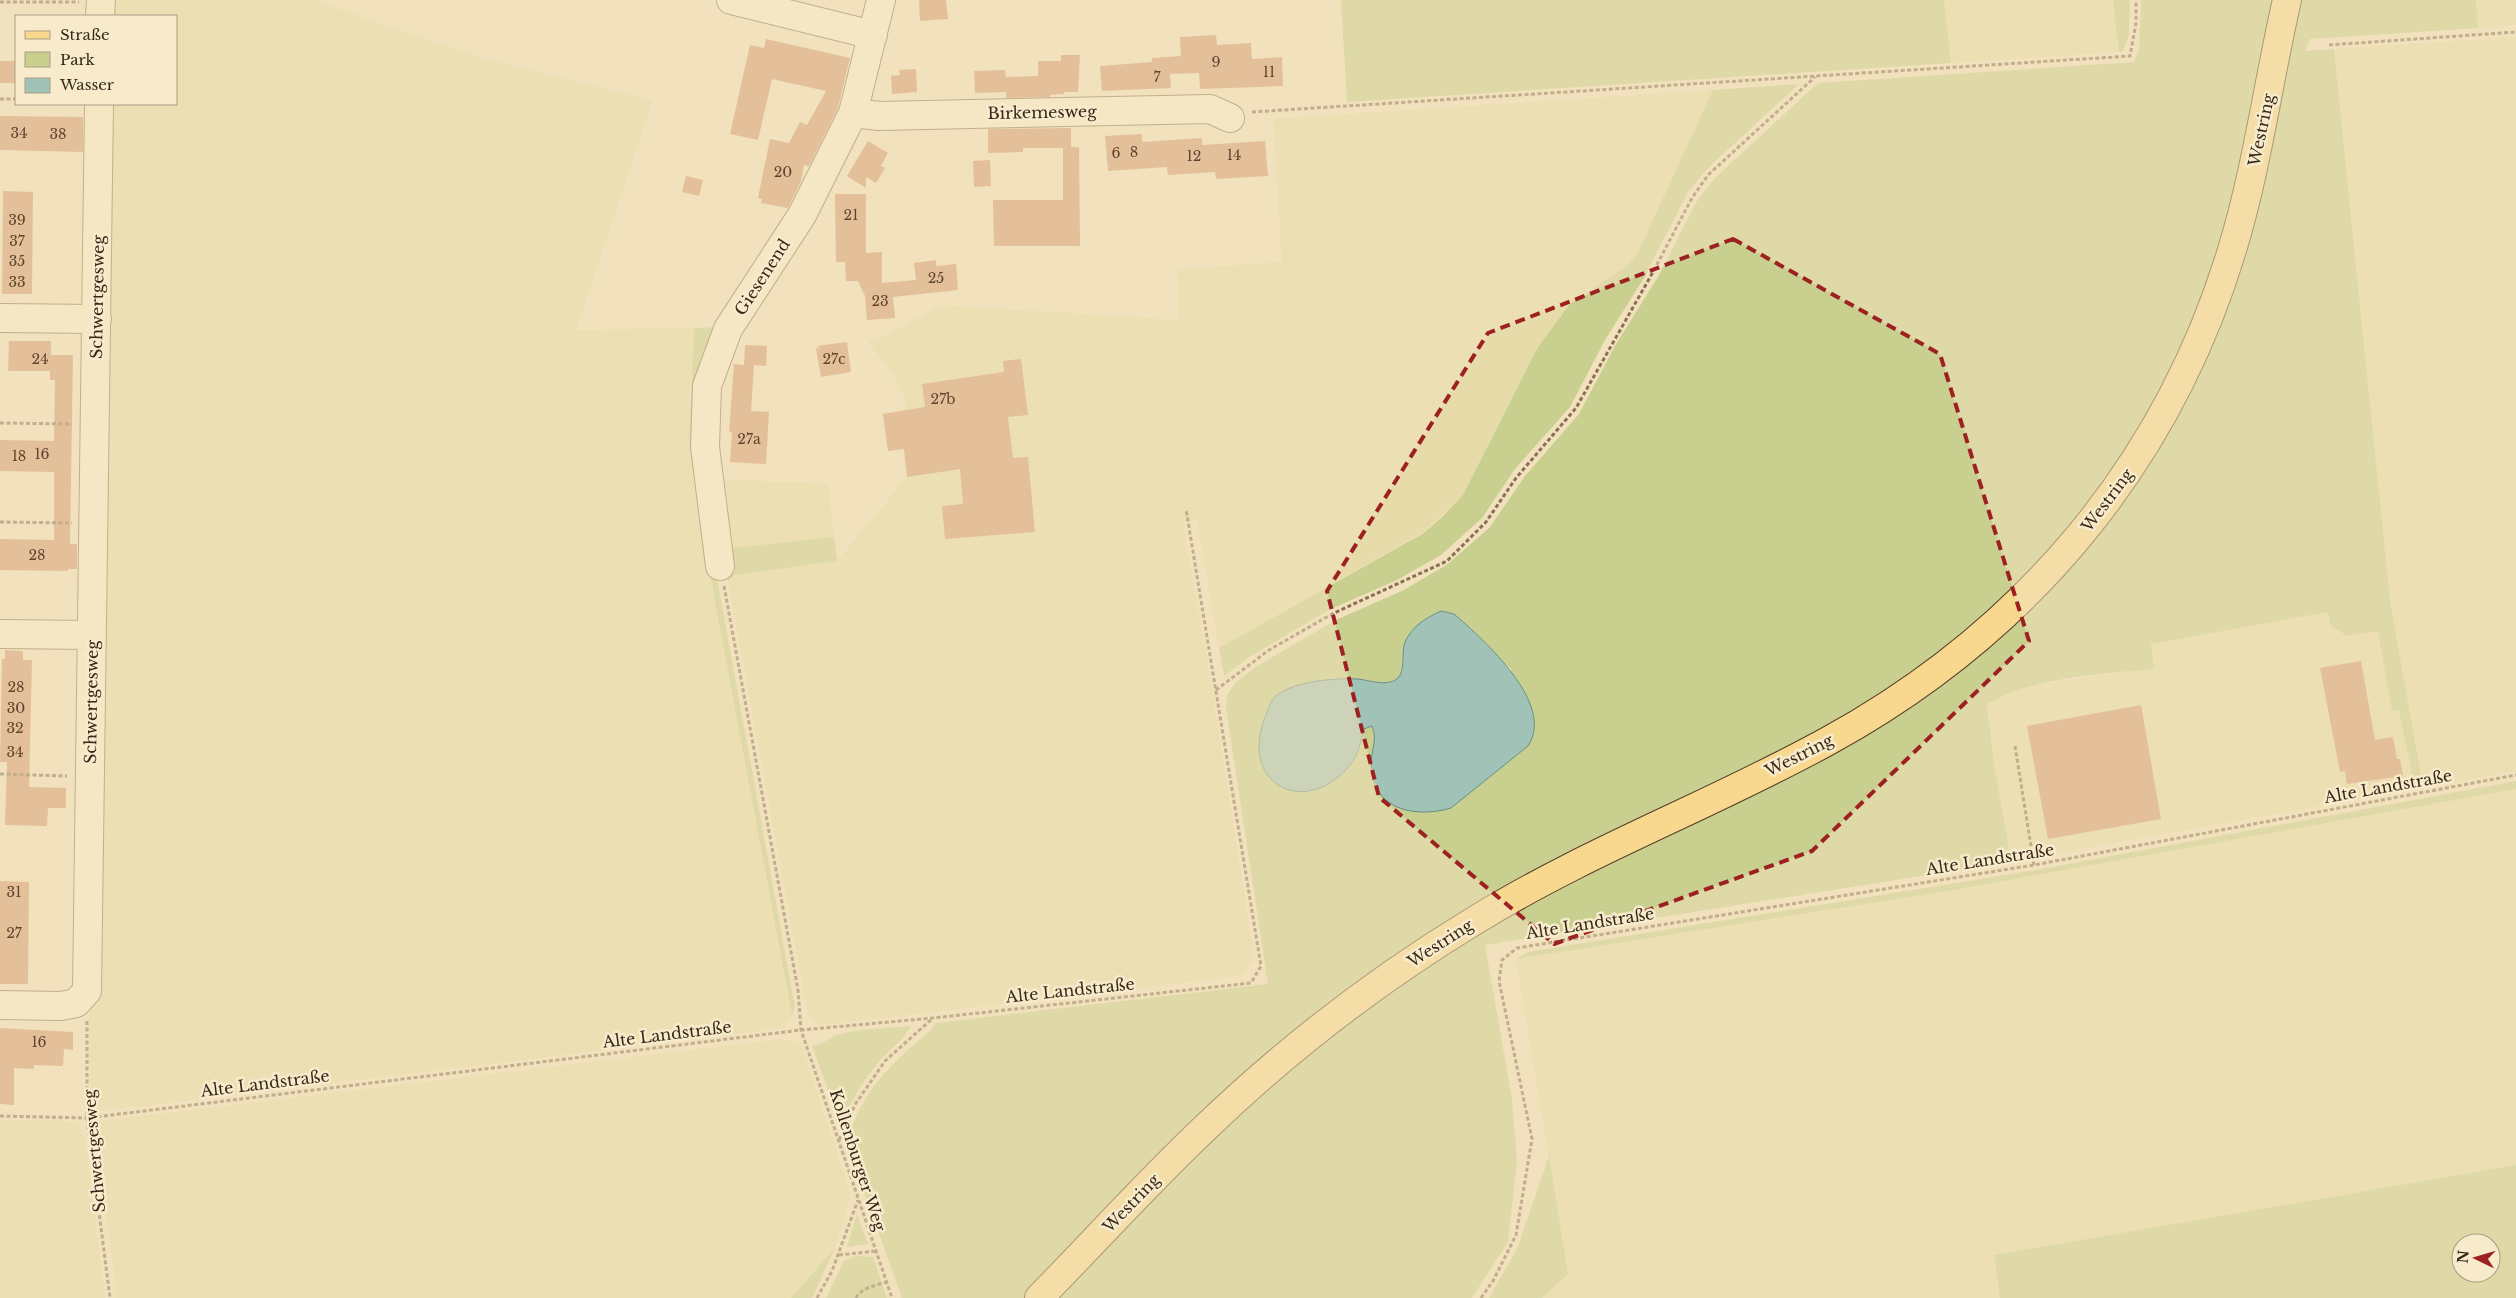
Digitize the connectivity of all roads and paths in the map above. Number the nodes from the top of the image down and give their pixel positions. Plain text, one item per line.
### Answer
1 (731, 0) edge
2 (881, 0) edge
3 (2136, 0) edge
4 (2287, 0) edge
5 (0, 2) edge
6 (101, 6) edge
7 (2516, 32) edge
8 (873, 35) junction
9 (2329, 45) dead end
10 (1815, 77) junction
11 (0, 99) edge
12 (15, 99) edge
13 (99, 105) edge
14 (853, 113) junction
15 (1230, 118) joint
16 (0, 318) edge
17 (97, 319) junction
18 (0, 423) edge
19 (97, 425) junction
20 (1186, 509) dead end
21 (0, 522) edge
22 (94, 523) junction
23 (720, 566) joint
24 (0, 634) edge
25 (92, 635) junction
26 (1216, 690) junction
27 (2015, 746) dead end
28 (0, 774) edge
29 (2516, 775) edge
30 (90, 776) junction
31 (2034, 865) junction
32 (87, 991) junction
33 (0, 1005) edge
34 (933, 1018) junction
35 (802, 1030) junction
36 (0, 1116) edge
37 (87, 1118) junction
38 (839, 1140) junction
39 (858, 1200) junction
40 (876, 1251) junction
41 (838, 1255) junction
42 (886, 1282) junction
43 (110, 1298) edge
44 (817, 1298) edge
45 (856, 1298) edge
46 (892, 1298) edge
47 (1039, 1298) edge
48 (1481, 1298) edge

1 - 8 street
2 - 8 street, Giesenend
3 - 10 path
4 - 47 main road, Westring
5 - 6 path
7 - 9 path
8 - 14 street, Giesenend
10 - 15 path
10 - 26 path
11 - 12 path
13 - 17 street, Schwertgesweg
14 - 15 street, Birkemesweg
14 - 23 street, Giesenend
16 - 17 street
17 - 19 street, Schwertgesweg
18 - 19 path
19 - 22 street, Schwertgesweg
20 - 26 path
21 - 22 path
22 - 25 street, Schwertgesweg
23 - 35 path, Kollenburger Weg
24 - 25 street
25 - 30 street, Schwertgesweg
26 - 34 path, Alte Landstraße
27 - 31 path
28 - 30 path
29 - 31 path, Alte Landstraße
30 - 32 street, Schwertgesweg
31 - 48 path, Alte Landstraße
32 - 33 street
32 - 37 path, Schwertgesweg
34 - 35 path, Alte Landstraße
34 - 38 path
35 - 37 path, Alte Landstraße
35 - 38 path, Kollenburger Weg
36 - 37 path, Alte Landstraße
37 - 43 path, Schwertgesweg
38 - 39 path, Kollenburger Weg
39 - 40 path, Kollenburger Weg
39 - 41 path
40 - 41 path
40 - 42 path, Kollenburger Weg
41 - 44 path
42 - 45 path
42 - 46 path, Kollenburger Weg

